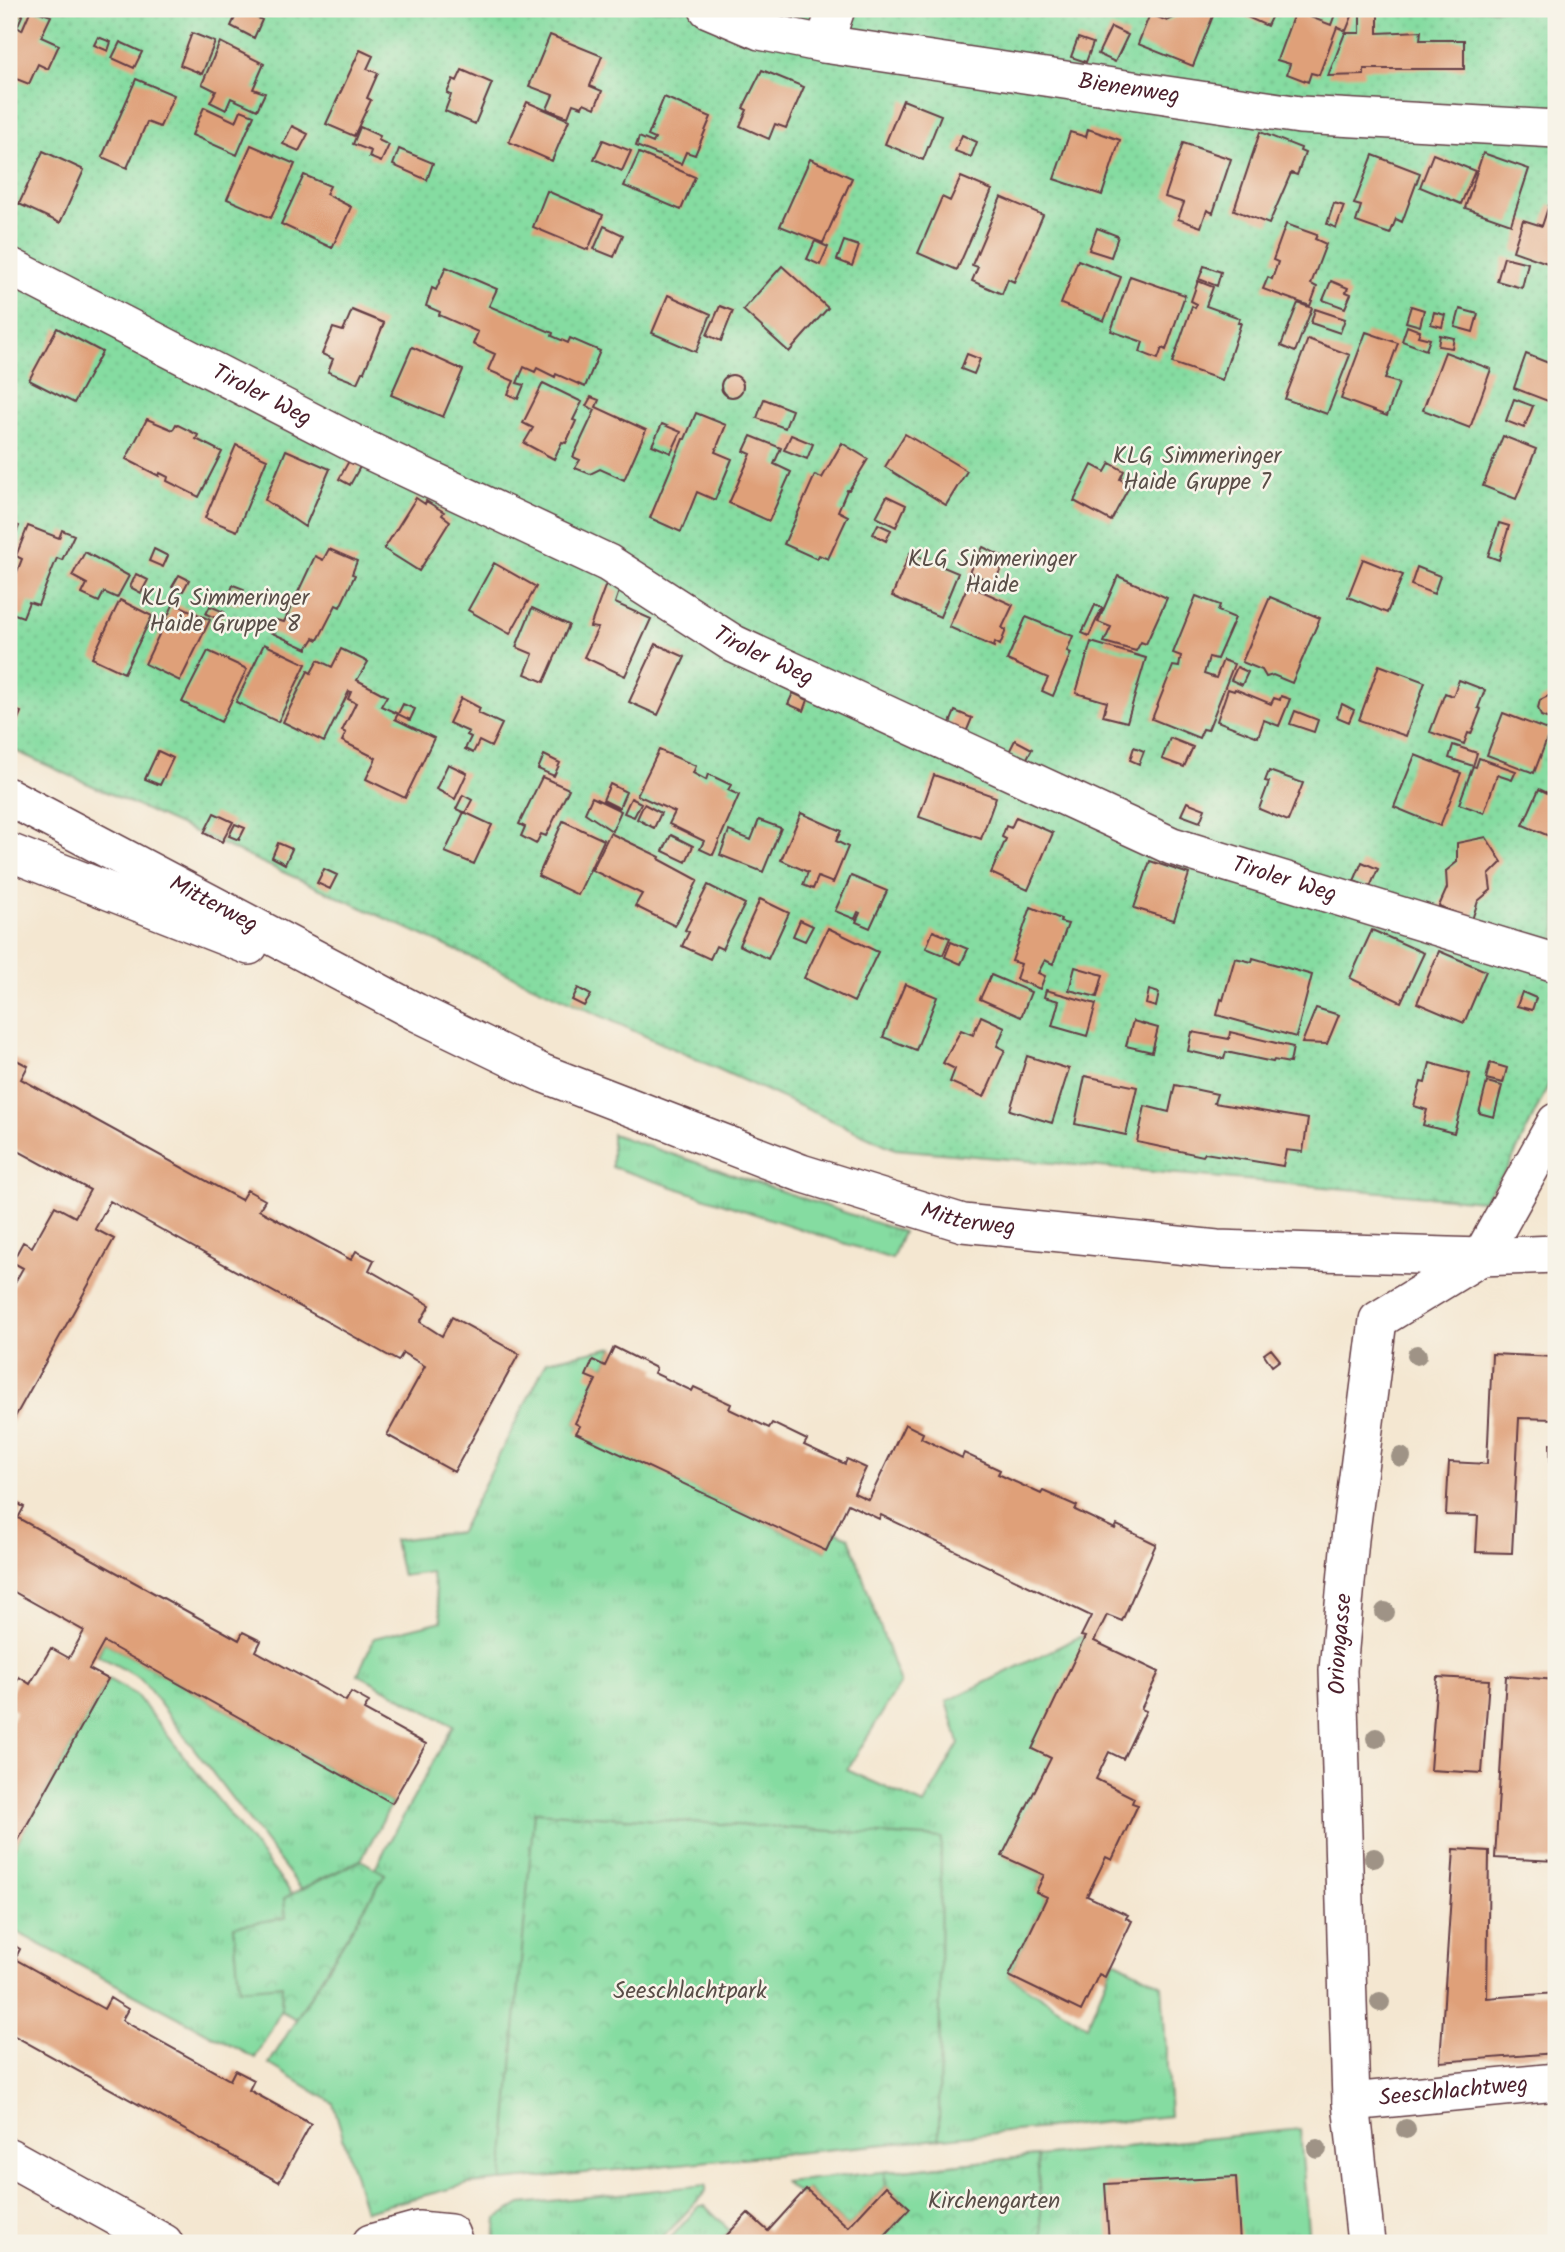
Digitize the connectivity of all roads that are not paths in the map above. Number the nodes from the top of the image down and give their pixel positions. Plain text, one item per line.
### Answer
1 (708, 9) edge
2 (836, 9) edge
3 (824, 44) junction
4 (1556, 129) edge
5 (9, 266) edge
6 (9, 797) edge
7 (9, 852) edge
8 (1556, 963) edge
9 (416, 1012) junction
10 (1556, 1122) edge
11 (1556, 1254) edge
12 (1481, 1257) junction
13 (1556, 2082) edge
14 (1351, 2102) junction
15 (9, 2157) edge
16 (164, 2243) edge
17 (371, 2243) edge
18 (454, 2243) edge
19 (1366, 2243) edge

1 - 3 street, Bienenweg
2 - 3 street
3 - 4 street, Bienenweg
5 - 8 street, Tiroler Weg
6 - 9 street, Mitterweg
7 - 9 street, Mitterweg
9 - 12 street, Mitterweg
10 - 12 street, Oriongasse
11 - 12 street, Mitterweg
12 - 14 street, Oriongasse
13 - 14 street, Seeschlachtweg
14 - 19 street, Oriongasse
15 - 16 street
17 - 18 street

